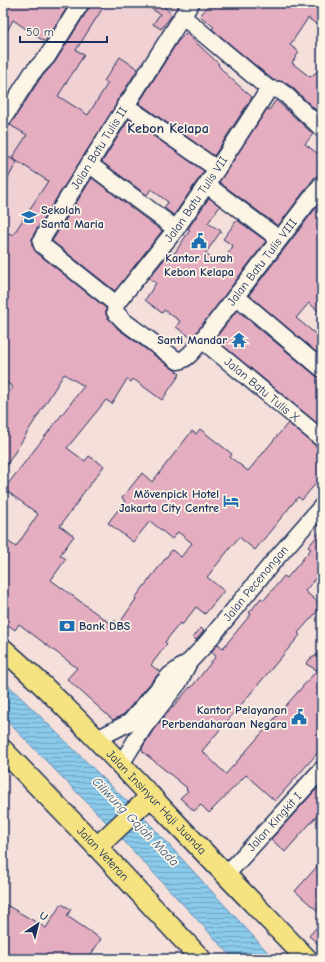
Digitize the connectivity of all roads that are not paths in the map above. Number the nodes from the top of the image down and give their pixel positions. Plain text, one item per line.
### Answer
1 (81, 3) edge
2 (187, 10) edge
3 (269, 89) junction
4 (125, 105) junction
5 (3, 119) edge
6 (322, 129) edge
7 (90, 164) junction
8 (217, 169) junction
9 (322, 184) edge
10 (206, 185) junction
11 (176, 229) junction
12 (279, 239) junction
13 (236, 296) junction
14 (116, 304) junction
15 (202, 340) junction
16 (322, 369) edge
17 (322, 439) edge
18 (322, 506) edge
19 (3, 649) edge
20 (190, 661) junction
21 (98, 739) junction
22 (3, 750) edge
23 (121, 764) junction
24 (322, 769) edge
25 (144, 803) junction
26 (97, 847) junction
27 (226, 875) junction
28 (197, 958) edge
29 (308, 959) edge

1 - 5 street
2 - 3 street
2 - 4 street, Jalan Batu Tulis II
3 - 6 street
3 - 8 street, Jalan Batu Tulis VII
4 - 7 street, Jalan Batu Tulis II
4 - 8 street
7 - 11 street
7 - 14 street, Jalan Batu Tulis II
8 - 10 street, Jalan Batu Tulis VII
9 - 12 street, Jalan Batu Tulis VIII
10 - 11 street, Jalan Batu Tulis VII
10 - 12 street
11 - 14 street, Jalan Batu Tulis VII
12 - 13 street, Jalan Batu Tulis VIII
13 - 15 street, Jalan Batu Tulis VIII
13 - 16 street
14 - 15 street, Jalan Batu Tulis VIII
15 - 17 street, Jalan Batu Tulis X
18 - 20 street, Jalan Pecenongan
19 - 21 main road, Jalan Insinyur Haji Juanda
20 - 21 street, Jalan Pecenongan
20 - 23 street, Jalan Pecenongan
21 - 23 main road, Jalan Insinyur Haji Juanda
22 - 26 main road, Jalan Veteran
23 - 25 main road, Jalan Insinyur Haji Juanda
24 - 27 street, Jalan Kingkit I
25 - 26 main road
25 - 27 main road, Jalan Insinyur Haji Juanda
26 - 28 main road, Jalan Veteran
27 - 29 main road, Jalan Insinyur Haji Juanda

